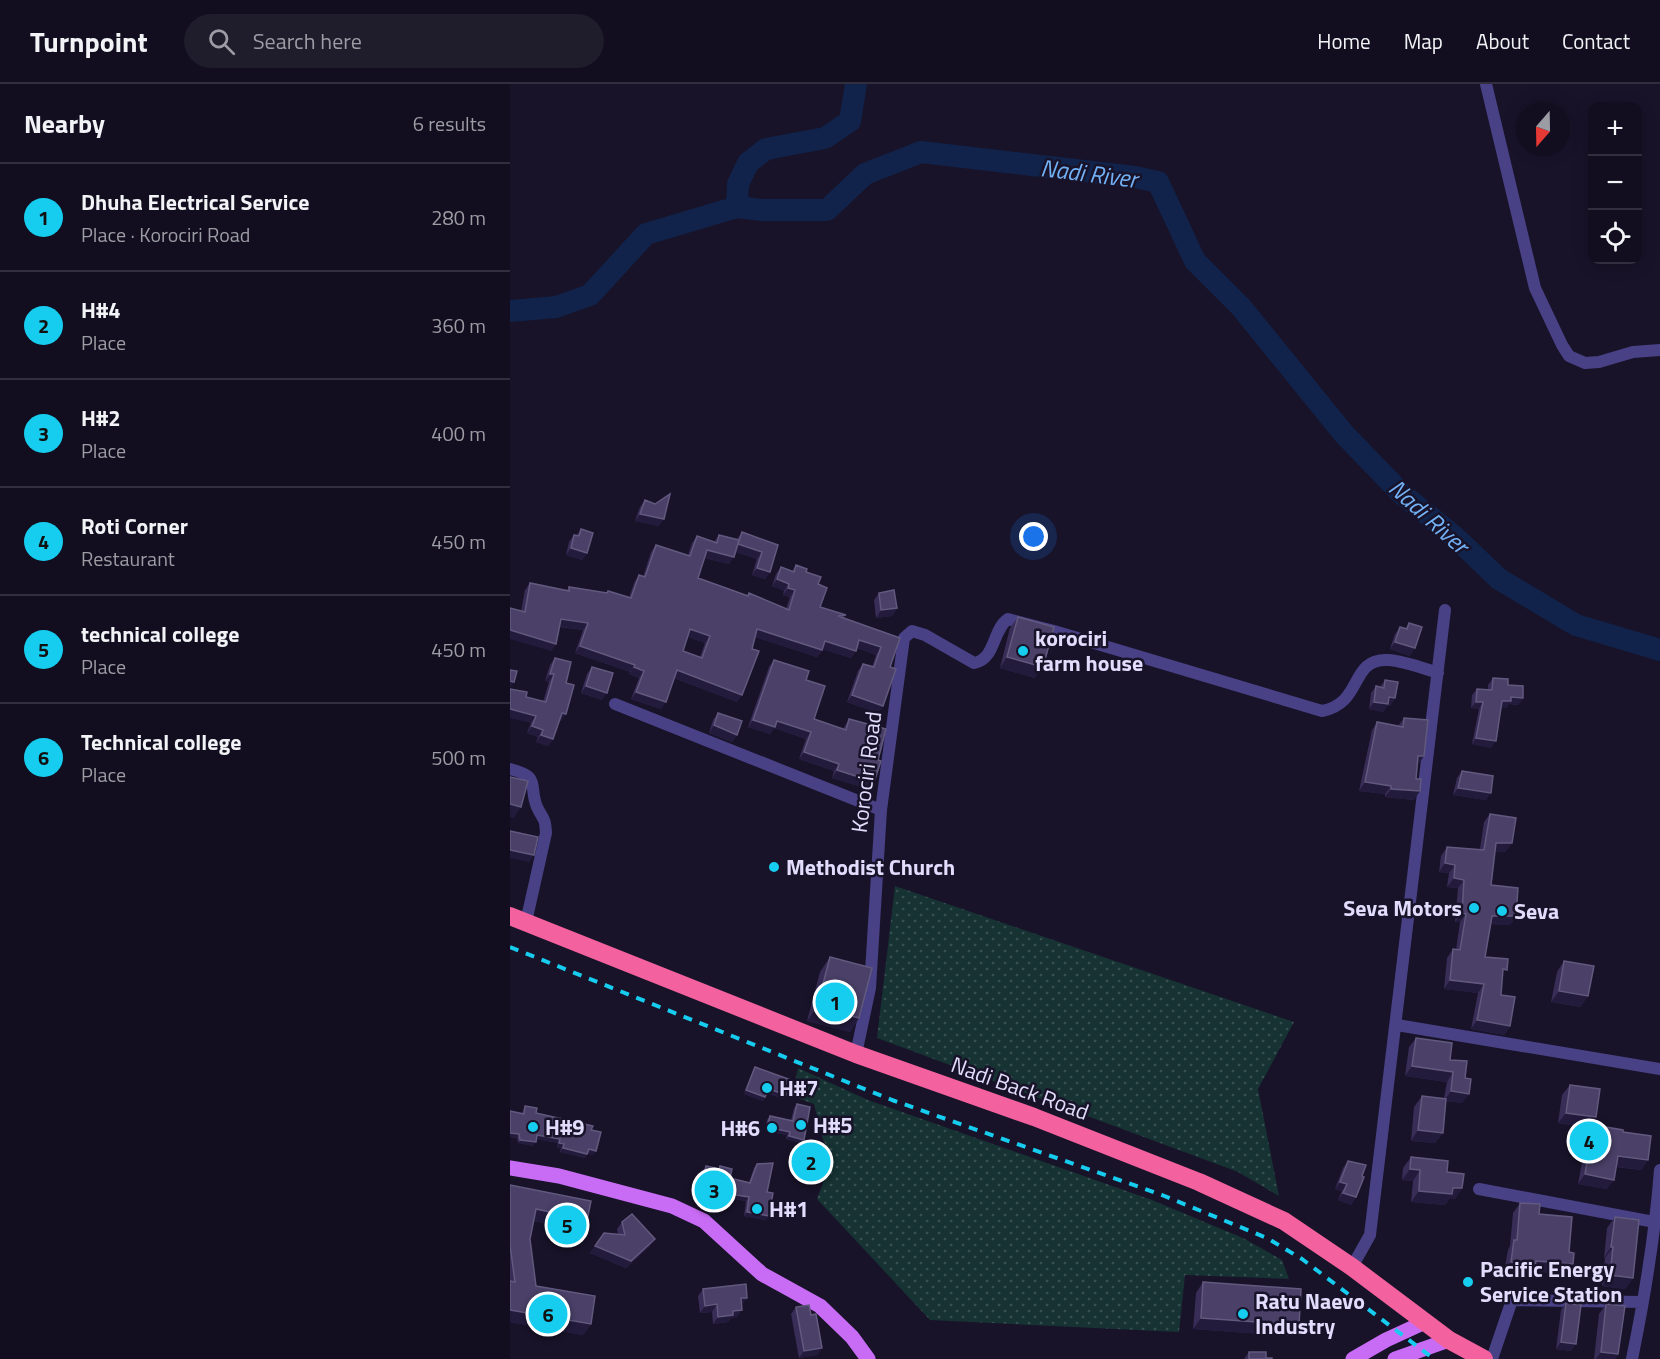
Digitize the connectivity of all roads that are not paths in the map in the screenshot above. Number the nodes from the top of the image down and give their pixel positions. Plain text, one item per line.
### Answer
1 (1486, 84) edge
2 (1660, 350) edge
3 (1445, 610) dead end
4 (1438, 674) junction
5 (615, 704) dead end
6 (510, 770) edge
7 (881, 810) junction
8 (518, 919) edge
9 (1396, 1024) junction
10 (855, 1054) junction
11 (1660, 1069) edge
12 (510, 1168) edge
13 (1660, 1170) edge
14 (1479, 1189) dead end
15 (1658, 1222) edge
16 (1352, 1267) junction
17 (1643, 1302) junction
18 (1425, 1322) junction
19 (1449, 1340) junction
20 (868, 1359) edge
21 (1353, 1359) edge
22 (1395, 1359) edge
23 (1484, 1359) edge
24 (1492, 1359) edge
25 (1632, 1359) edge

1 - 2 street
3 - 4 street
4 - 7 street, Korociri Road
4 - 9 street
5 - 7 street
6 - 8 street
7 - 10 street, Korociri Road
8 - 10 highway, Nadi Back Road
9 - 11 street
9 - 16 street
10 - 16 highway, Nadi Back Road
12 - 20 main road
13 - 15 street
14 - 15 street
15 - 17 street
16 - 18 highway, Nadi Back Road
17 - 24 street
17 - 25 street
18 - 19 highway, Nadi Back Road
18 - 21 main road
19 - 22 main road
19 - 23 highway, Nadi Back Road

